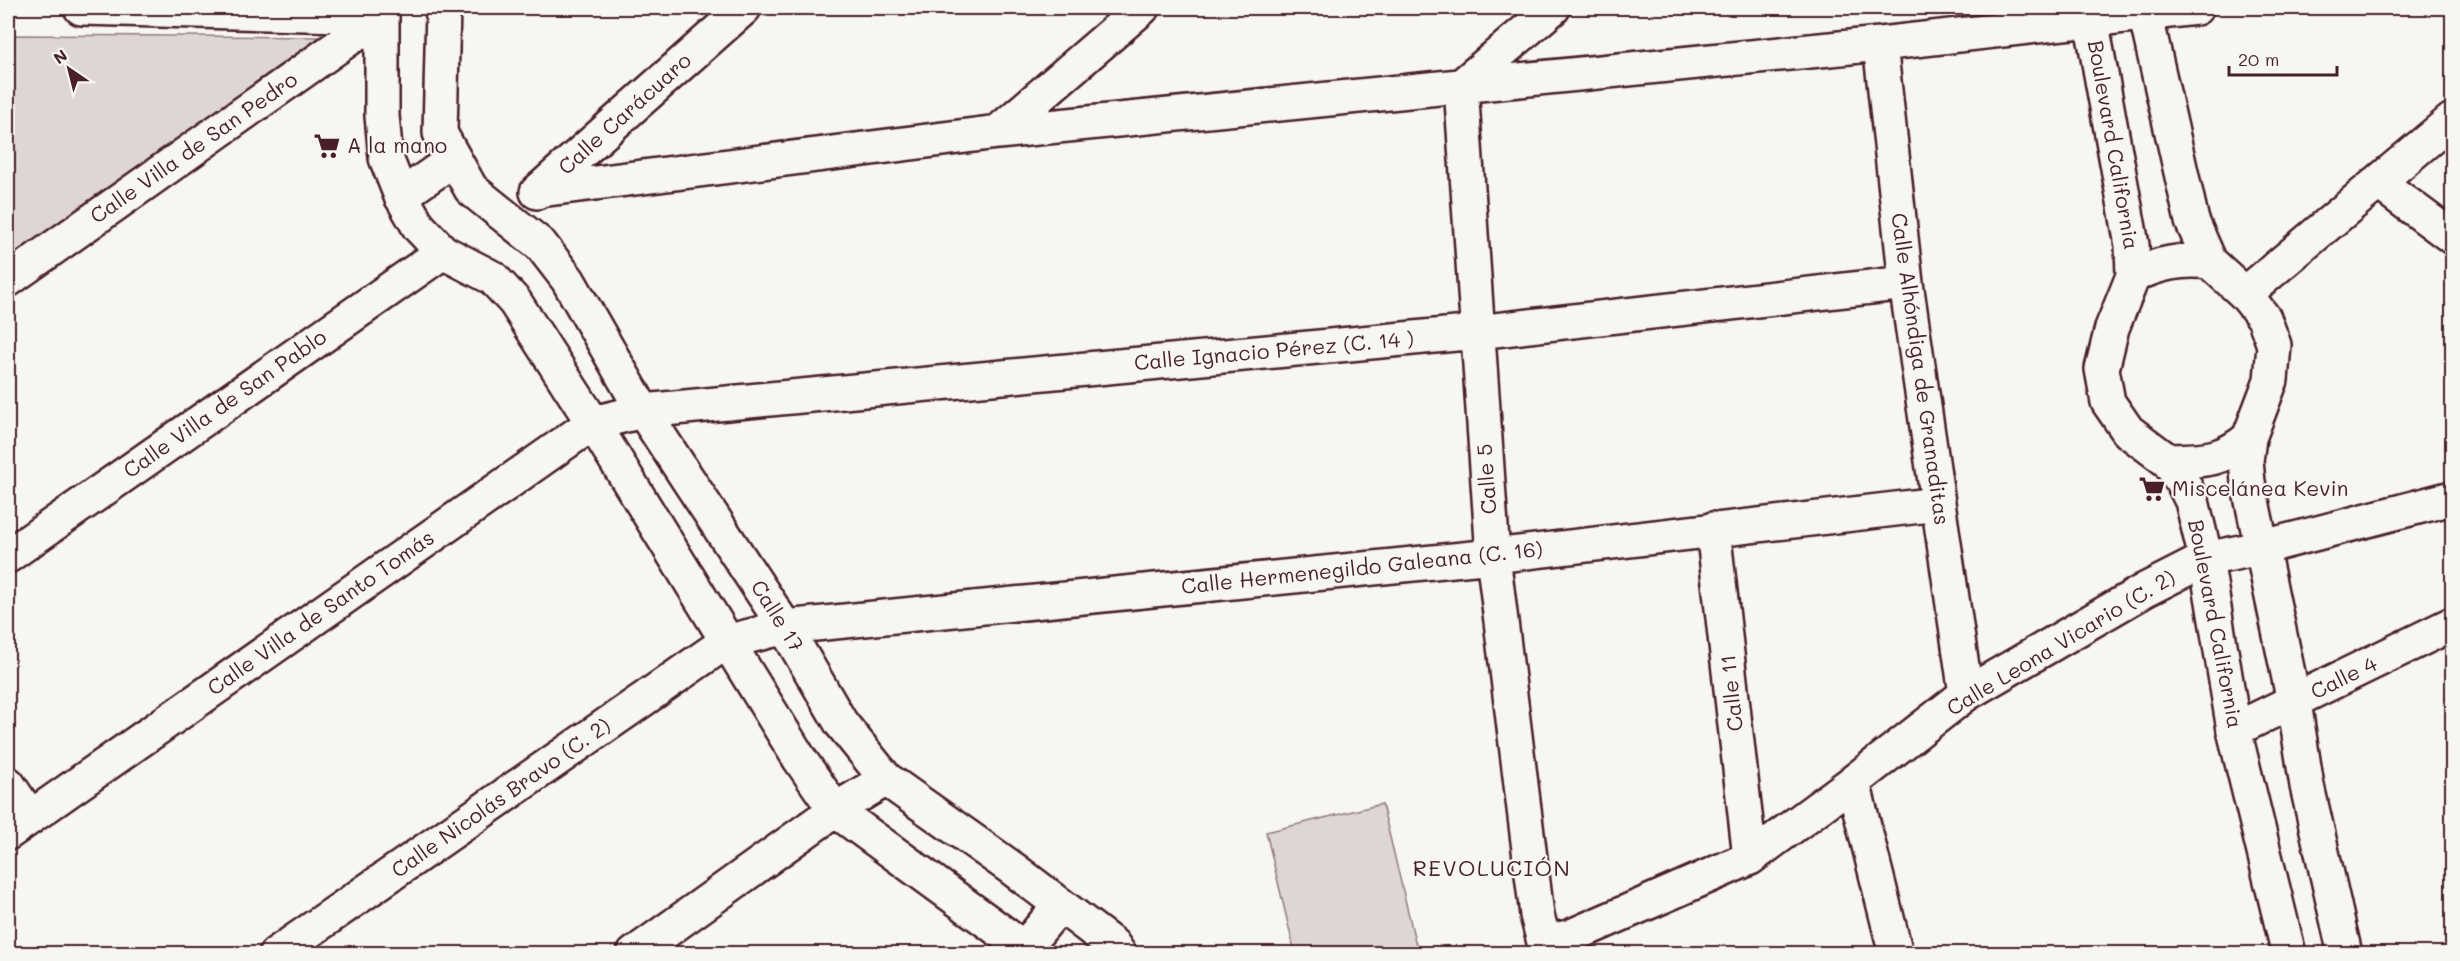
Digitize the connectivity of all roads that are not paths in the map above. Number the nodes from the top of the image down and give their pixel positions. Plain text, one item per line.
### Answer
1 (81, 8) edge
2 (443, 8) edge
3 (744, 8) edge
4 (1142, 8) edge
5 (1553, 8) edge
6 (2196, 8) edge
7 (2145, 10) edge
8 (381, 12) edge
9 (2090, 14) edge
10 (1880, 44) junction
11 (1461, 86) junction
12 (2452, 120) edge
13 (998, 132) junction
14 (454, 159) junction
15 (2378, 182) junction
16 (540, 190) junction
17 (401, 196) junction
18 (503, 215) junction
19 (2452, 237) edge
20 (443, 252) junction
21 (2210, 262) junction
22 (2133, 276) junction
23 (8, 280) edge
24 (1906, 283) junction
25 (2245, 294) junction
26 (1477, 332) junction
27 (642, 411) junction
28 (593, 423) junction
29 (2249, 438) junction
30 (2168, 461) junction
31 (2452, 498) edge
32 (1938, 504) junction
33 (1713, 529) junction
34 (2260, 548) junction
35 (8, 556) edge
36 (1493, 556) junction
37 (2206, 559) junction
38 (2452, 624) edge
39 (785, 627) junction
40 (726, 642) junction
41 (1966, 694) junction
42 (2294, 702) junction
43 (2235, 730) junction
44 (886, 779) junction
45 (1853, 782) junction
46 (8, 784) edge
47 (835, 810) junction
48 (19, 825) edge
49 (1750, 858) junction
50 (1060, 905) junction
51 (1544, 942) joint
52 (281, 952) edge
53 (1024, 952) edge
54 (634, 954) edge
55 (1119, 954) edge
56 (1896, 954) edge
57 (2289, 954) edge
58 (2345, 954) edge

1 - 8 street
2 - 14 street, Calle 17
3 - 16 street, Calle Carácuaro
4 - 13 street
5 - 11 street
6 - 7 street
7 - 9 street
7 - 21 street
8 - 17 street
8 - 23 street, Calle Villa de San Pedro
9 - 10 street
9 - 22 street, Boulevard California
10 - 11 street
10 - 24 street, Calle Alhóndiga de Granaditas
11 - 13 street
11 - 26 street, Calle 5
12 - 15 street
13 - 16 street
14 - 17 street
14 - 18 street, Calle 17
15 - 19 street
15 - 25 street
16 - 18 street, Calle Carácuaro
17 - 20 street
18 - 27 street, Calle 17
20 - 28 street
20 - 35 street, Calle Villa de San Pablo
21 - 22 street
21 - 25 street
22 - 30 street, Boulevard California
24 - 26 street, Calle Ignacio Pérez (C. 14 )
24 - 32 street, Calle Alhóndiga de Granaditas
25 - 29 street
26 - 27 street, Calle Ignacio Pérez (C. 14 )
26 - 36 street, Calle 5
27 - 28 street, Calle Villa de Santo Tomás
27 - 39 street, Calle 17
28 - 40 street
28 - 48 street, Calle Villa de Santo Tomás
29 - 30 street
29 - 34 street
30 - 37 street, Boulevard California
31 - 34 street, Calle Leona Vicario (C. 2)
32 - 33 street, Calle Hermenegildo Galeana (C. 16)
32 - 41 street, Calle Alhóndiga de Granaditas
33 - 36 street, Calle Hermenegildo Galeana (C. 16)
33 - 49 street, Calle 11
34 - 37 street, Calle Leona Vicario (C. 2)
34 - 42 street
36 - 39 street, Calle Hermenegildo Galeana (C. 16)
36 - 51 street, Calle 5
37 - 41 street, Calle Leona Vicario (C. 2)
37 - 43 street, Boulevard California
38 - 42 street, Calle 4
39 - 40 street, Calle Hermenegildo Galeana (C. 16)
39 - 44 street, Calle 17
40 - 47 street
40 - 52 street, Calle Nicolás Bravo (C. 2)
41 - 45 street, Calle Leona Vicario (C. 2)
42 - 43 street, Calle 4
42 - 58 street
43 - 57 street, Boulevard California
44 - 47 street
44 - 50 street, Calle 17
45 - 49 street, Calle Leona Vicario (C. 2)
45 - 56 street
46 - 48 street
47 - 53 street
47 - 54 street
49 - 51 street, Calle Leona Vicario (C. 2)
50 - 53 street
50 - 55 street, Calle 17

